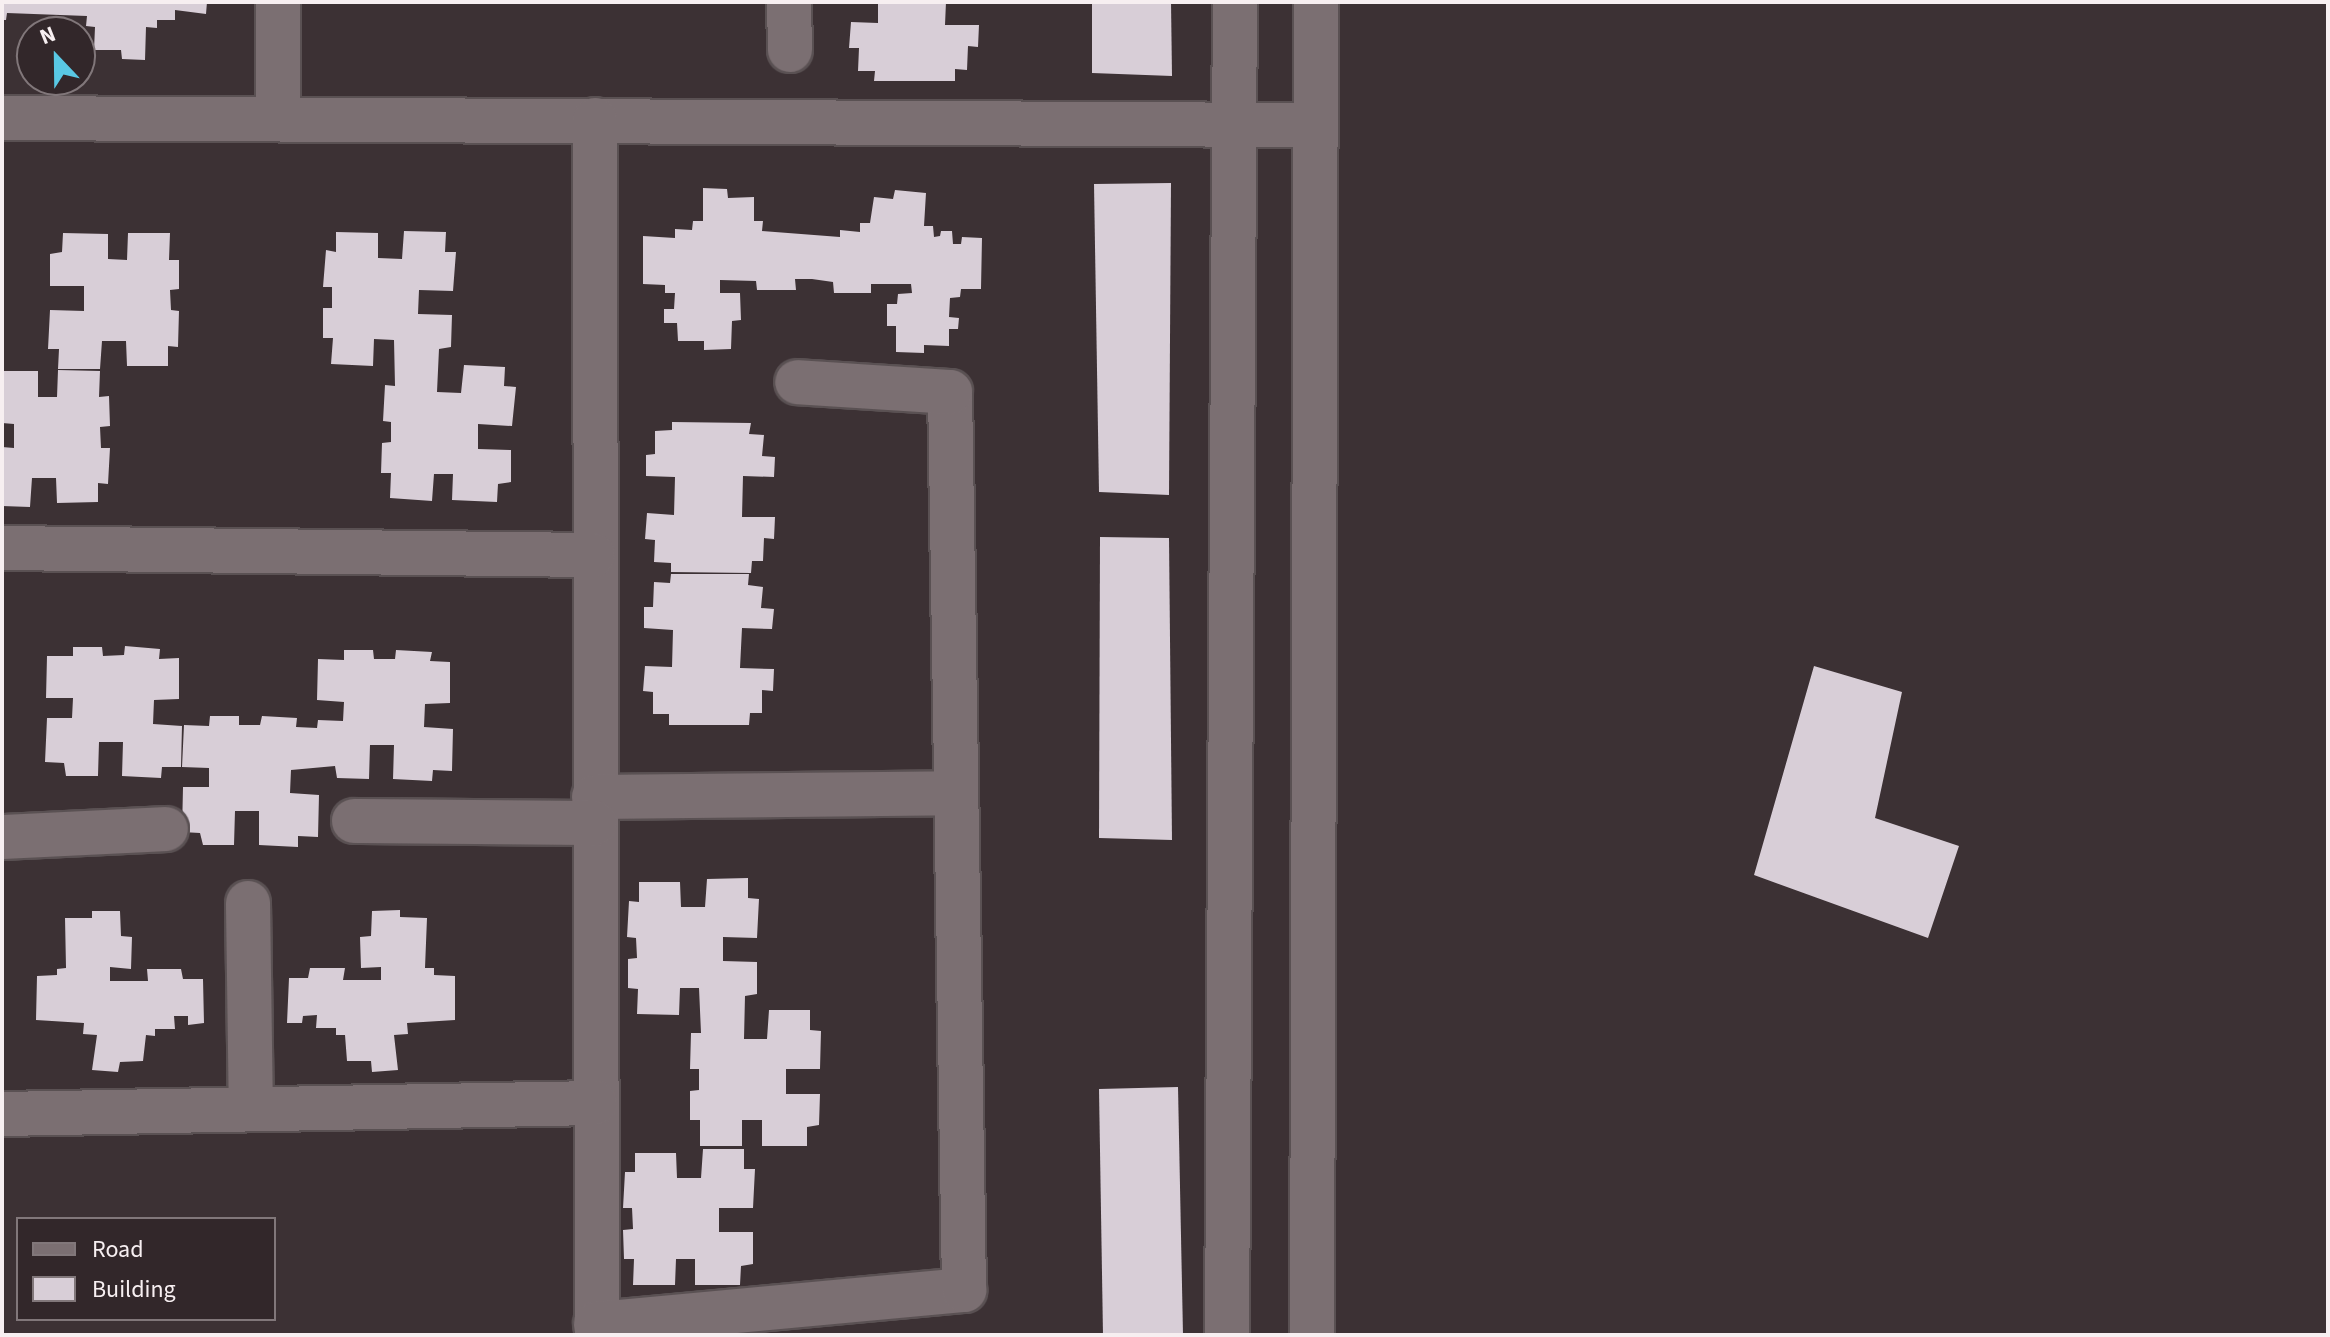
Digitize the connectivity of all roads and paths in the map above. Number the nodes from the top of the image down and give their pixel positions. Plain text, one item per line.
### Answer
1 (278, 2) edge
2 (789, 2) edge
3 (1235, 2) edge
4 (1316, 2) edge
5 (790, 50) dead end
6 (2, 118) edge
7 (278, 119) junction
8 (595, 120) junction
9 (1233, 123) junction
10 (1315, 125) junction
11 (797, 382) dead end
12 (2, 548) edge
13 (593, 555) junction
14 (956, 793) junction
15 (595, 810) junction
16 (354, 821) dead end
17 (166, 829) dead end
18 (2, 837) edge
19 (248, 903) dead end
20 (595, 1103) junction
21 (251, 1109) junction
22 (2, 1114) edge
23 (596, 1330) edge
24 (1227, 1335) edge
25 (1312, 1335) edge

1 - 7 street
2 - 5 street
3 - 9 street
4 - 10 street
6 - 7 street
7 - 8 street
8 - 9 street
8 - 13 street
9 - 10 street
9 - 24 street
10 - 25 street
11 - 14 street
12 - 13 street
13 - 15 street
14 - 15 street
14 - 23 street
15 - 16 street
15 - 20 street
17 - 18 street
19 - 21 street
20 - 21 street
20 - 23 street
21 - 22 street

